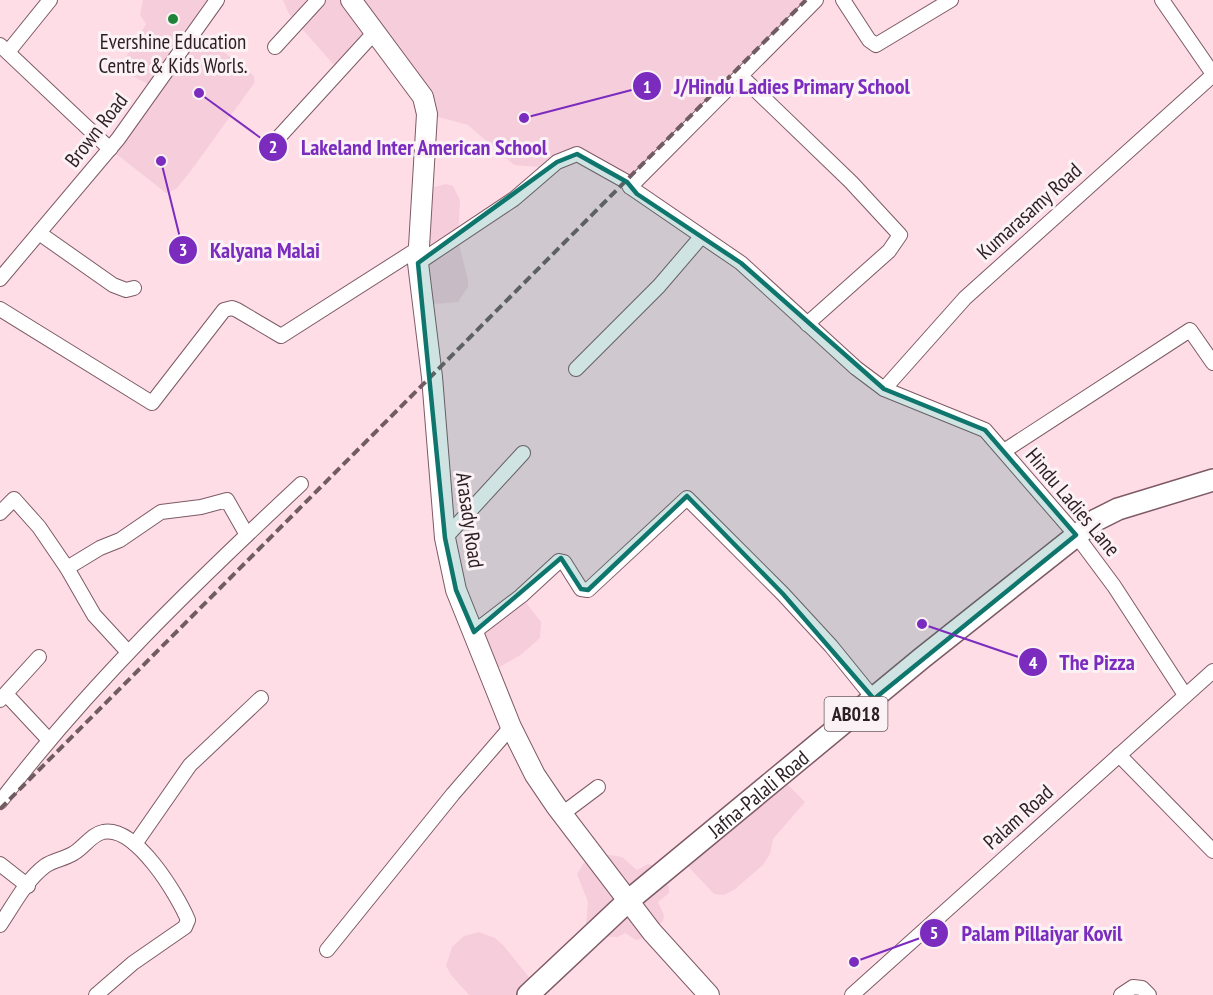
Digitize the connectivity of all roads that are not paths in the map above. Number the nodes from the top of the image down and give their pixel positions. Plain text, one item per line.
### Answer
1 (50, 0) edge
2 (217, 0) edge
3 (318, 0) edge
4 (351, 0) edge
5 (816, 0) edge
6 (843, 0) edge
7 (951, 0) edge
8 (1162, 0) edge
9 (374, 33) junction
10 (275, 47) dead end
11 (4, 48) edge
12 (1213, 74) edge
13 (741, 76) junction
14 (110, 149) junction
15 (268, 149) dead end
16 (630, 187) junction
17 (39, 233) junction
18 (701, 237) junction
19 (418, 256) junction
20 (0, 279) edge
21 (134, 288) dead end
22 (0, 309) edge
23 (807, 324) junction
24 (1213, 363) edge
25 (576, 369) dead end
26 (884, 389) junction
27 (1004, 451) junction
28 (523, 453) dead end
29 (1213, 480) edge
30 (301, 484) dead end
31 (0, 513) edge
32 (247, 535) junction
33 (1077, 535) junction
34 (445, 538) junction
35 (67, 568) junction
36 (474, 632) junction
37 (128, 652) junction
38 (39, 657) dead end
39 (1210, 677) edge
40 (1185, 696) junction
41 (3, 697) edge
42 (261, 698) dead end
43 (874, 699) junction
44 (511, 727) junction
45 (48, 739) junction
46 (1119, 755) junction
47 (598, 787) dead end
48 (0, 802) edge
49 (562, 814) junction
50 (135, 844) junction
51 (1213, 851) edge
52 (0, 864) edge
53 (28, 886) junction
54 (628, 901) junction
55 (0, 925) edge
56 (327, 950) dead end
57 (705, 994) edge
58 (96, 995) edge
59 (528, 995) edge
60 (852, 995) edge
61 (1121, 995) edge
62 (1149, 995) edge

1 - 11 street
2 - 14 street, Brown Road
3 - 10 street
4 - 9 main road, Arasady Road
5 - 13 street
6 - 7 street
8 - 12 street
9 - 15 street
9 - 19 main road, Arasady Road
11 - 14 street
12 - 26 street, Kumarasamy Road
13 - 16 street
13 - 23 street
14 - 17 street, Brown Road
16 - 18 street, Hindu Ladies Lane
16 - 19 street, Hindu Ladies Lane
17 - 20 street, Brown Road
17 - 21 street
18 - 23 street, Hindu Ladies Lane
18 - 25 street
19 - 22 street
19 - 34 main road, Arasady Road
23 - 26 street, Hindu Ladies Lane
24 - 27 street
26 - 27 street, Hindu Ladies Lane
27 - 33 street, Hindu Ladies Lane
28 - 34 street
29 - 33 main road, Jafna-Palali Road / AB018
30 - 32 street
31 - 35 street
32 - 35 street
32 - 37 street
33 - 40 street, Hindu Ladies Lane
33 - 43 main road, Jafna-Palali Road / AB018
34 - 36 main road, Arasady Road
35 - 37 street
36 - 43 street
36 - 44 main road, Arasady Road
37 - 45 street
38 - 41 street
39 - 40 street, Palam Road
40 - 46 street, Palam Road
41 - 45 street
42 - 50 street
43 - 54 main road, Jafna-Palali Road / AB018
44 - 49 main road, Arasady Road
44 - 56 street
45 - 48 street
46 - 51 street
46 - 60 street, Palam Road
47 - 49 street
49 - 54 main road, Arasady Road
50 - 53 street
50 - 58 street
52 - 53 street
53 - 55 street
54 - 57 main road, Arasady Road
54 - 59 main road, Jafna-Palali Road / AB018
61 - 62 street

